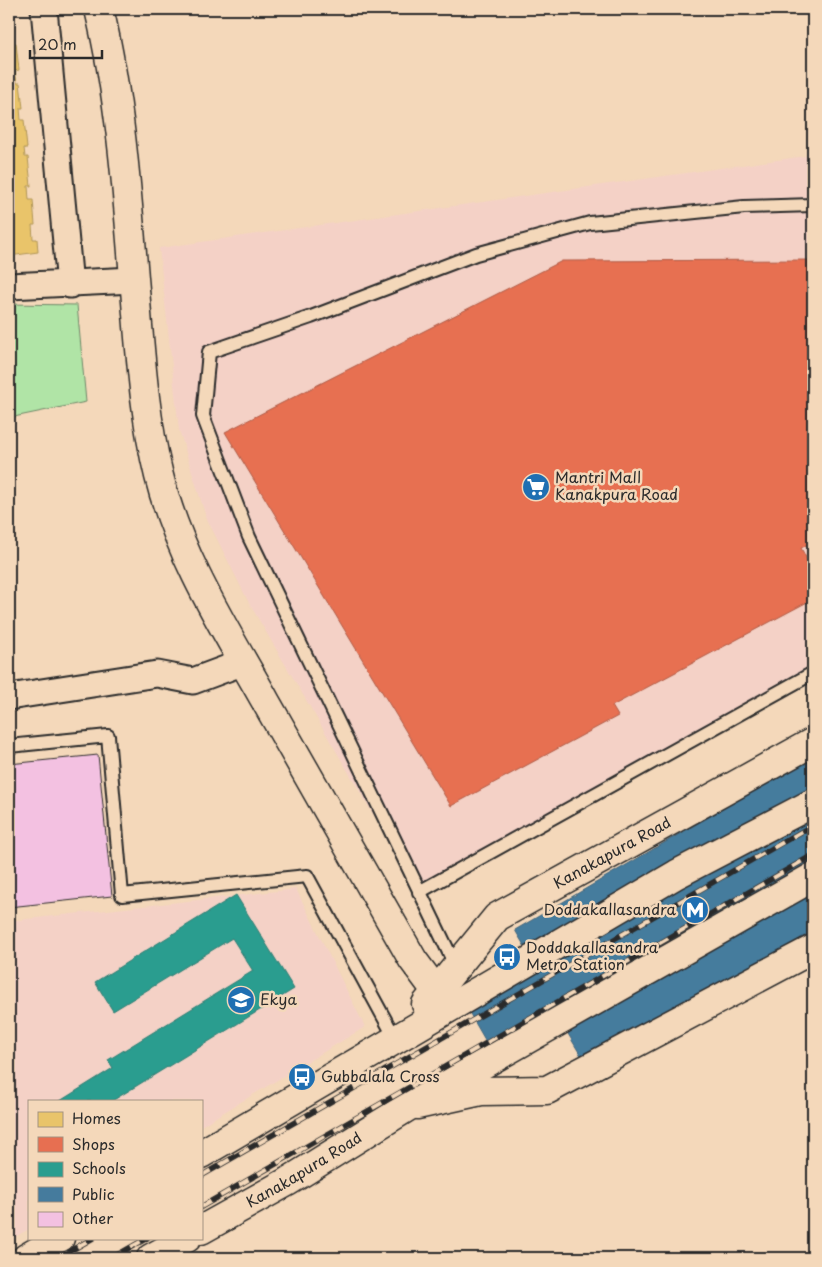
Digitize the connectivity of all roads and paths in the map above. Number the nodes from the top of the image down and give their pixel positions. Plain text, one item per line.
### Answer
1 (44, 9) edge
2 (99, 9) edge
3 (813, 205) edge
4 (134, 280) junction
5 (70, 285) junction
6 (9, 286) edge
7 (244, 662) junction
8 (813, 673) edge
9 (9, 697) edge
10 (813, 742) edge
11 (9, 746) edge
12 (813, 803) edge
13 (813, 877) edge
14 (419, 892) junction
15 (813, 949) edge
16 (456, 967) junction
17 (436, 991) junction
18 (395, 1038) junction
19 (406, 1108) junction
20 (202, 1153) edge
21 (202, 1229) edge
22 (57, 1240) edge
23 (183, 1240) edge
24 (9, 1256) edge
25 (19, 1258) edge
26 (26, 1258) edge
27 (151, 1258) edge

1 - 5 street
2 - 4 main road
3 - 14 lane
4 - 5 street
4 - 7 main road
5 - 6 street
7 - 9 street
7 - 17 main road
8 - 14 lane
10 - 16 main road, Kanakapura Road
11 - 18 lane
12 - 18 main road, Kanakapura Road
13 - 19 main road, Kanakapura Road
14 - 16 lane
15 - 19 main road, Kanakapura Road
16 - 17 main road, Kanakapura Road
17 - 18 main road, Kanakapura Road
18 - 20 main road, Kanakapura Road
19 - 21 main road, Kanakapura Road
22 - 26 main road
23 - 27 main road
24 - 25 main road

